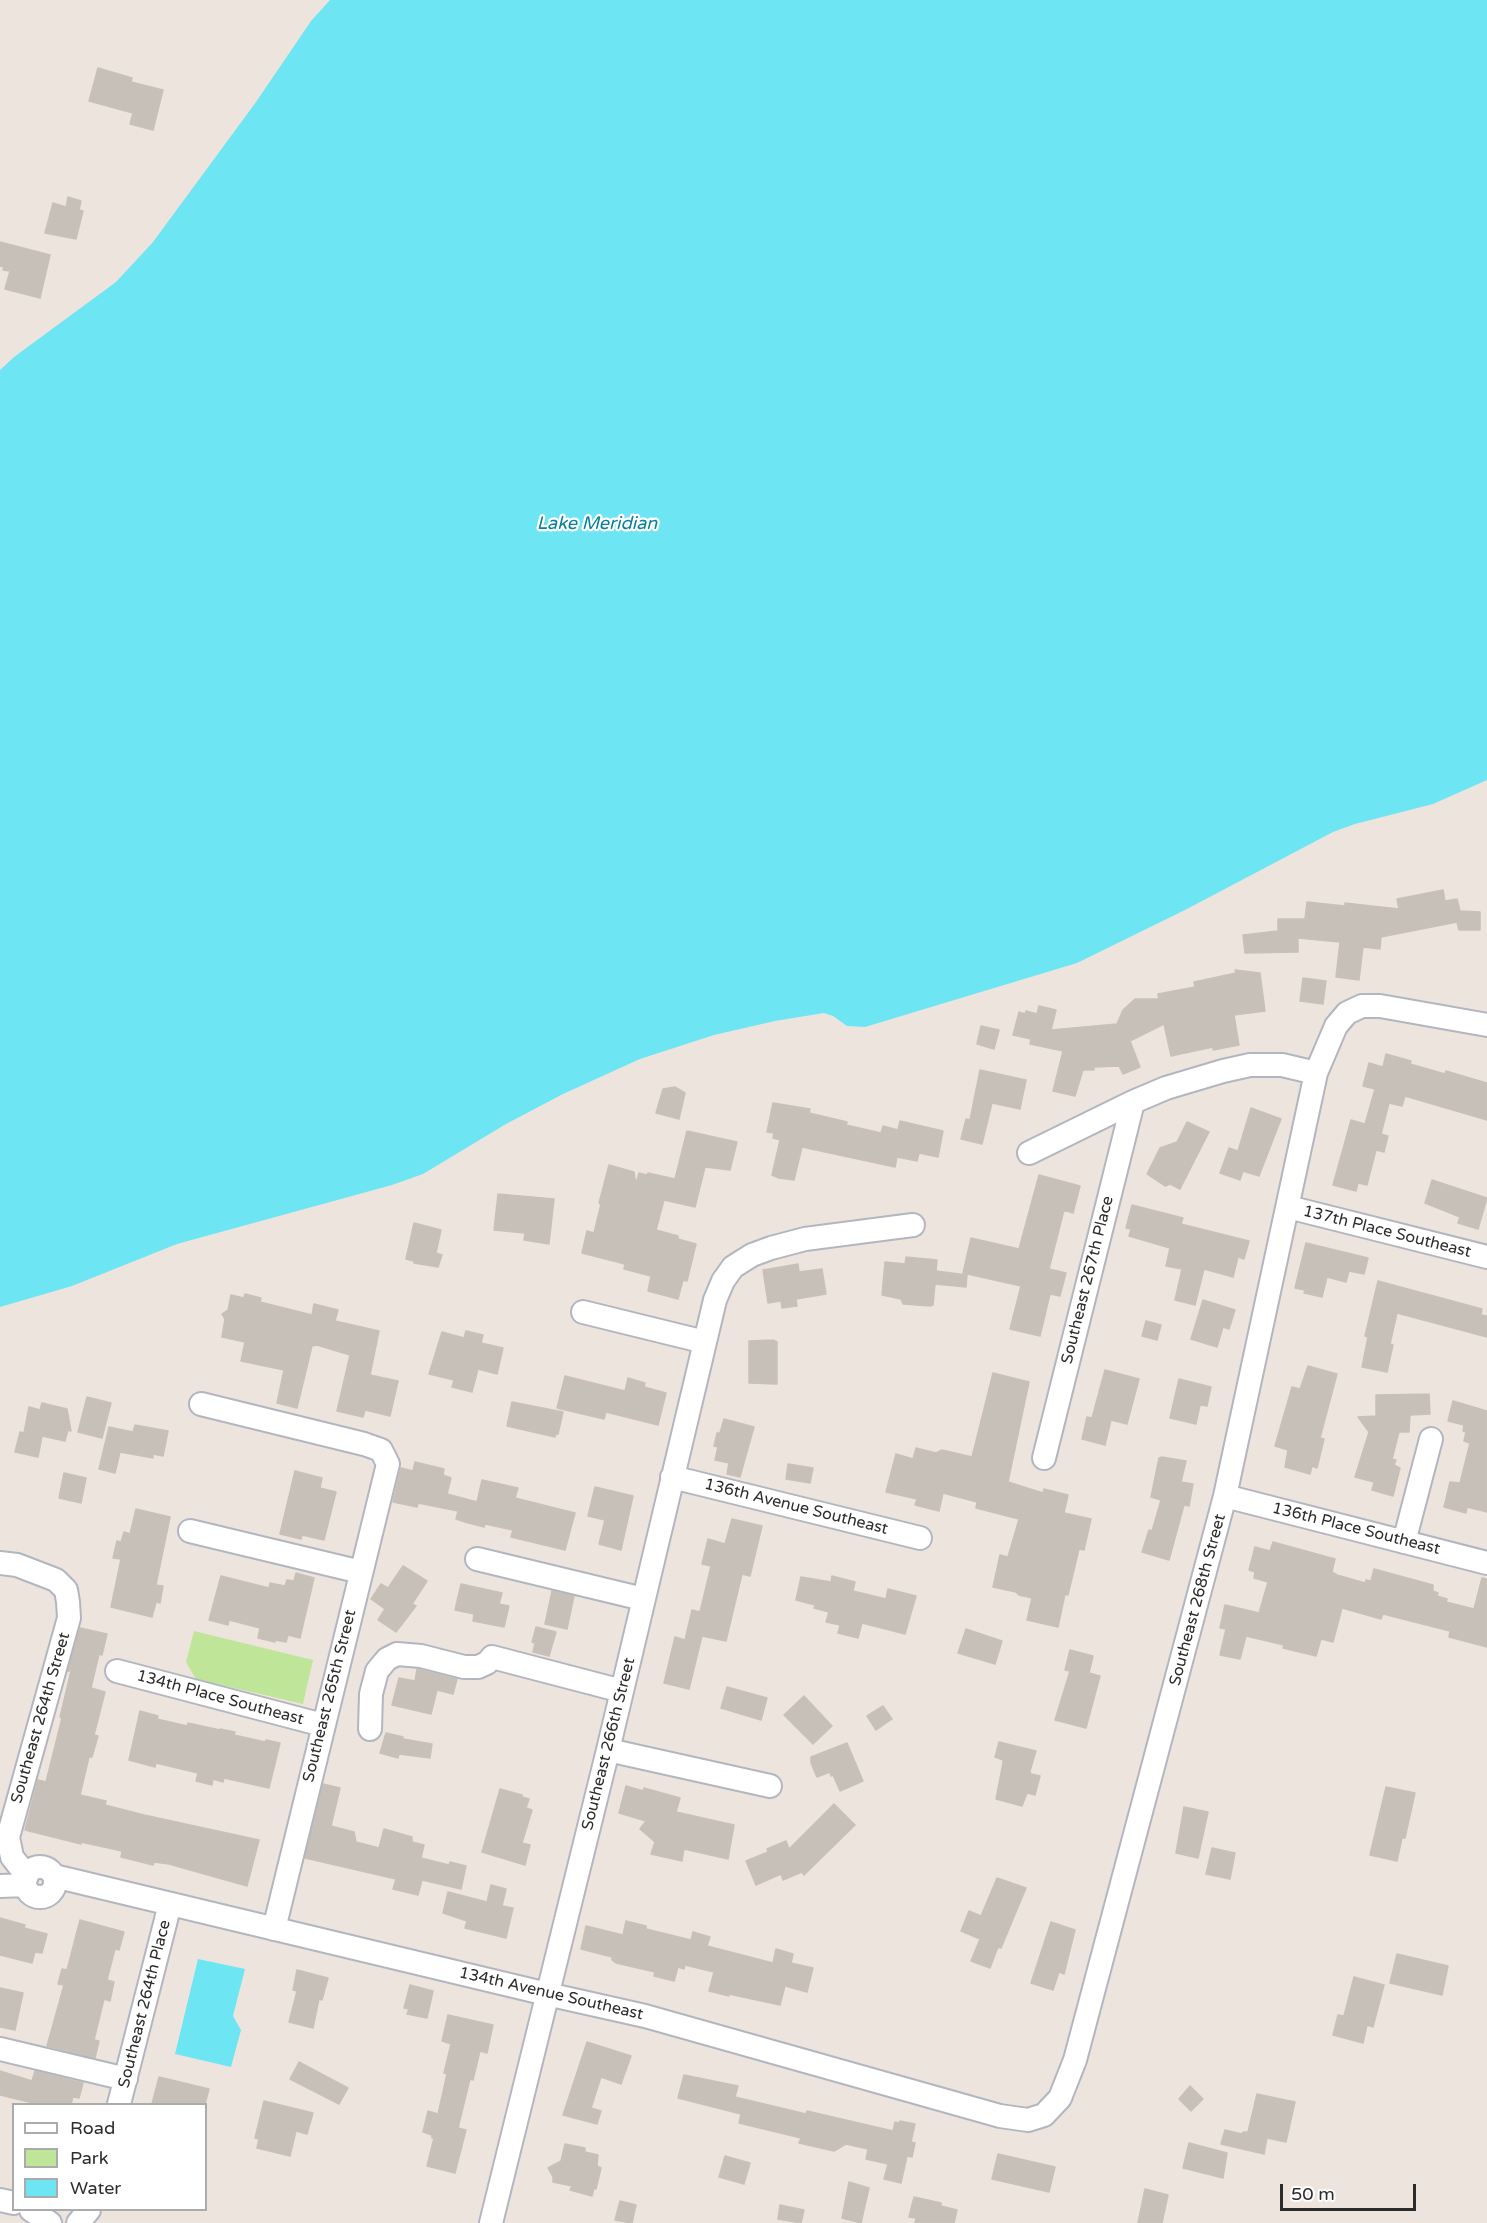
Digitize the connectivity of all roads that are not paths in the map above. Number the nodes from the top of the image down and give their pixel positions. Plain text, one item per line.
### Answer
1 (1487, 1025) edge
2 (1316, 1072) junction
3 (1133, 1102) junction
4 (1029, 1153) dead end
5 (1288, 1207) junction
6 (913, 1225) dead end
7 (1487, 1257) edge
8 (583, 1312) dead end
9 (705, 1342) junction
10 (201, 1404) dead end
11 (1431, 1439) dead end
12 (1044, 1458) dead end
13 (672, 1477) junction
14 (1226, 1496) junction
15 (190, 1531) dead end
16 (920, 1538) dead end
17 (1404, 1542) junction
18 (477, 1559) dead end
19 (0, 1563) edge
20 (1487, 1563) edge
21 (361, 1572) junction
22 (643, 1599) junction
23 (117, 1671) dead end
24 (622, 1691) junction
25 (323, 1725) junction
26 (369, 1729) dead end
27 (608, 1750) junction
28 (770, 1786) dead end
29 (26, 1880) junction
30 (0, 1886) edge
31 (170, 1904) junction
32 (274, 1929) junction
33 (547, 1995) junction
34 (0, 2049) edge
35 (126, 2079) junction
36 (120, 2103) edge
37 (1044, 2115) joint
38 (32, 2211) edge
39 (88, 2211) edge
40 (50, 2223) edge
41 (78, 2223) edge
42 (491, 2223) edge

1 - 2 street, Southeast 268th Street
2 - 3 street
2 - 5 street, Southeast 268th Street
3 - 4 street
3 - 12 street, Southeast 267th Place
5 - 7 street, 137th Place Southeast
5 - 14 street, Southeast 268th Street
6 - 9 street, Southeast 266th Street
8 - 9 street
9 - 13 street, Southeast 266th Street
10 - 21 street, Southeast 265th Street
11 - 17 street
13 - 16 street, 136th Avenue Southeast
13 - 22 street, Southeast 266th Street
14 - 17 street, 136th Place Southeast
14 - 37 street, Southeast 268th Street
15 - 21 street
17 - 20 street, 136th Place Southeast
18 - 22 street
19 - 29 street, Southeast 264th Street
21 - 25 street, Southeast 265th Street
22 - 24 street, Southeast 266th Street
23 - 25 street, 134th Place Southeast
24 - 26 street
24 - 27 street, Southeast 266th Street
25 - 32 street, Southeast 265th Street
27 - 28 street
27 - 33 street, Southeast 266th Street
29 - 30 street, 134th Avenue Southeast
29 - 31 street, 134th Avenue Southeast
31 - 32 street, 134th Avenue Southeast
31 - 35 street, Southeast 264th Place
32 - 33 street, 134th Avenue Southeast
33 - 37 street, 134th Avenue Southeast
33 - 42 street, Southeast 266th Street
34 - 35 street
35 - 36 street, Southeast 264th Place
38 - 40 street
39 - 41 street

